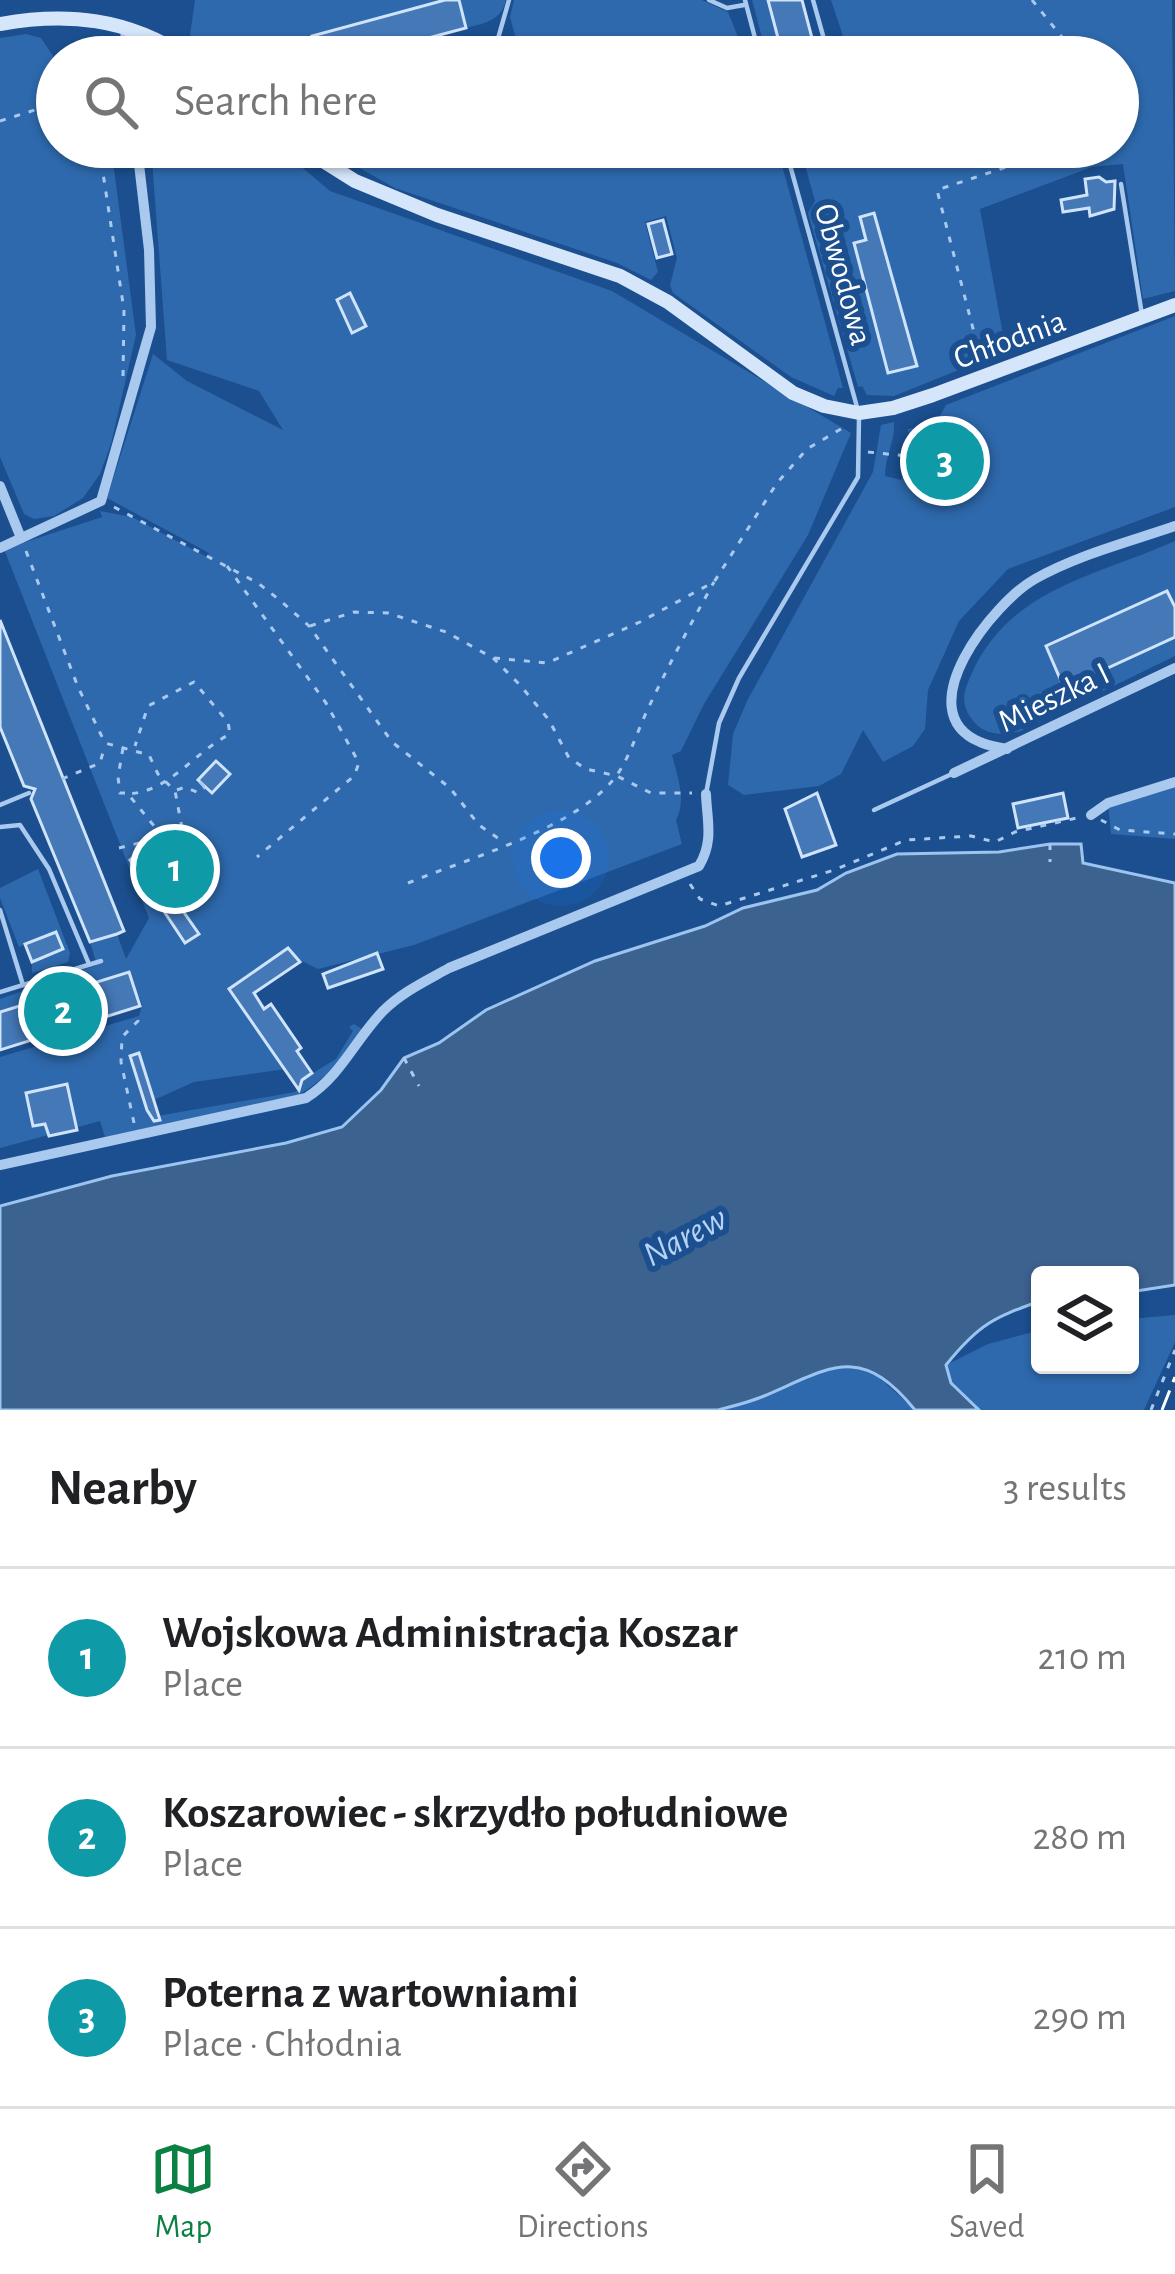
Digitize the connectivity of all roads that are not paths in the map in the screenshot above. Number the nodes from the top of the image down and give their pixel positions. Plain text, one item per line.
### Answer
1 (509, 0) edge
2 (709, 0) edge
3 (814, 0) edge
4 (745, 2) edge
5 (0, 24) edge
6 (126, 27) junction
7 (125, 36) edge
8 (142, 36) edge
9 (499, 36) edge
10 (754, 36) edge
11 (823, 36) edge
12 (139, 168) edge
13 (335, 168) edge
14 (790, 168) edge
15 (1121, 184) dead end
16 (1175, 305) edge
17 (1142, 317) junction
18 (854, 418) junction
19 (0, 486) edge
20 (1175, 526) edge
21 (21, 538) junction
22 (0, 548) edge
23 (1175, 668) edge
24 (1007, 749) junction
25 (954, 772) joint
26 (1175, 782) edge
27 (29, 793) dead end
28 (706, 794) joint
29 (0, 805) edge
30 (874, 810) dead end
31 (1090, 815) road end
32 (0, 827) edge
33 (0, 910) edge
34 (101, 961) dead end
35 (89, 964) junction
36 (23, 985) junction
37 (0, 992) edge
38 (0, 1165) edge

1 - 9 lane
2 - 4 lane
3 - 11 lane
4 - 10 lane
5 - 6 street
6 - 7 street
6 - 8 street
12 - 21 street
13 - 18 street
14 - 18 lane, Obwodowa
15 - 17 lane
16 - 17 street, Chłodnia
17 - 18 street, Chłodnia
18 - 28 lane, Obwodowa
19 - 21 street
20 - 24 street
21 - 22 street
23 - 24 street, Mieszka I
24 - 25 street, Mieszka I
25 - 30 lane
26 - 31 street
27 - 29 lane
28 - 38 street
32 - 35 lane
33 - 36 lane
34 - 35 lane
35 - 36 lane
36 - 37 lane

